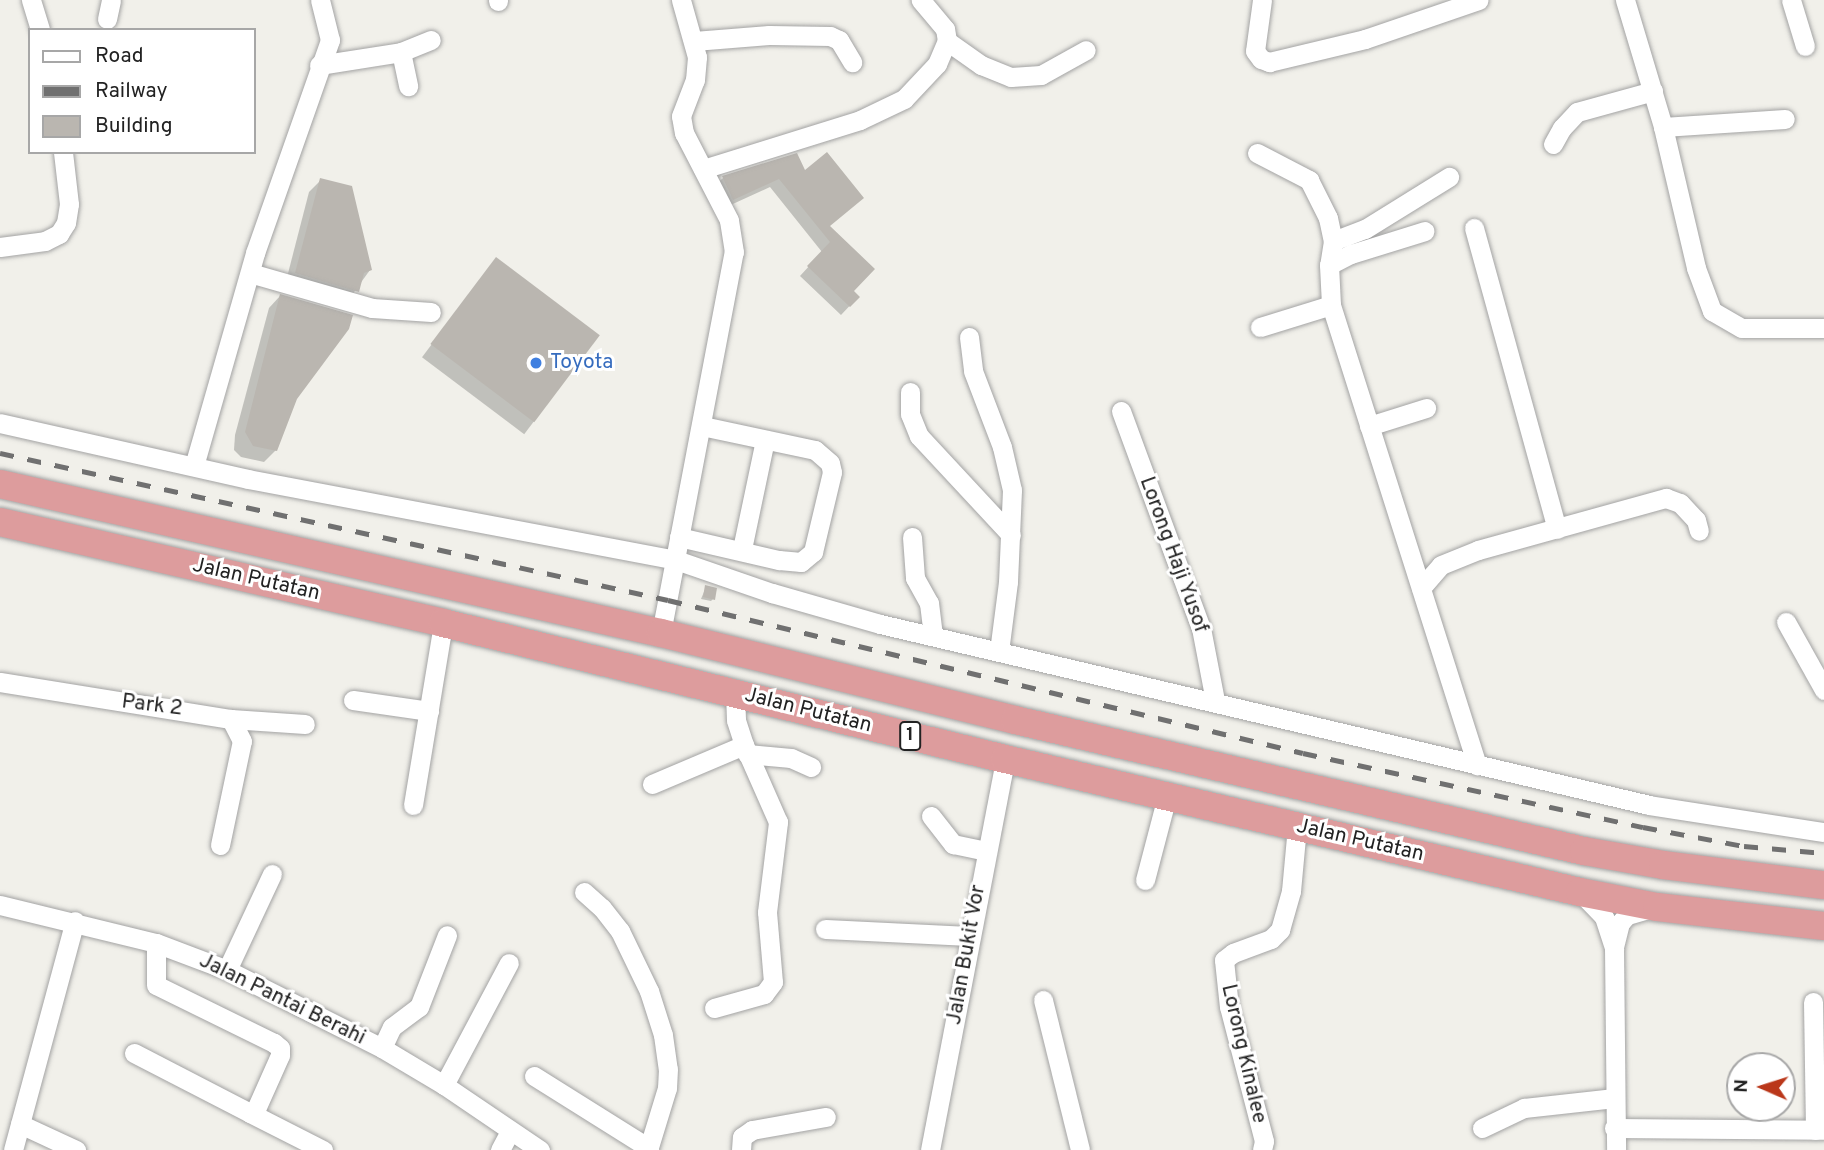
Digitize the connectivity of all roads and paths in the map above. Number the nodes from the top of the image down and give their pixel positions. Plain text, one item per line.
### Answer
1 (31, 0) edge
2 (320, 0) edge
3 (681, 0) edge
4 (921, 0) edge
5 (1262, 0) edge
6 (1479, 0) edge
7 (1625, 0) edge
8 (1791, 0) edge
9 (39, 28) edge
10 (431, 40) dead end
11 (694, 41) junction
12 (947, 41) junction
13 (1805, 46) dead end
14 (1086, 50) dead end
15 (401, 52) junction
16 (852, 62) dead end
17 (319, 65) junction
18 (408, 86) dead end
19 (1653, 92) junction
20 (1785, 119) dead end
21 (1663, 127) junction
22 (1553, 144) dead end
23 (1257, 153) dead end
24 (63, 154) edge
25 (703, 169) junction
26 (1449, 177) dead end
27 (1474, 228) dead end
28 (1426, 231) dead end
29 (1333, 241) junction
30 (0, 247) edge
31 (1329, 265) junction
32 (250, 273) junction
33 (1331, 305) junction
34 (431, 312) dead end
35 (1260, 327) dead end
36 (1824, 328) edge
37 (969, 337) dead end
38 (910, 392) dead end
39 (1426, 408) dead end
40 (1121, 411) dead end
41 (0, 423) edge
42 (702, 426) junction
43 (1369, 426) junction
44 (765, 440) junction
45 (194, 466) junction
46 (0, 484) edge
47 (0, 522) edge
48 (1558, 529) junction
49 (1699, 531) dead end
50 (1011, 535) junction
51 (679, 537) junction
52 (912, 537) dead end
53 (741, 549) junction
54 (676, 559) junction
55 (779, 560) junction
56 (1420, 588) junction
57 (772, 593) junction
58 (577, 614) junction
59 (1786, 622) dead end
60 (443, 623) junction
61 (661, 633) junction
62 (933, 636) junction
63 (999, 651) junction
64 (569, 653) junction
65 (0, 682) edge
66 (1824, 690) edge
67 (735, 692) junction
68 (353, 699) dead end
69 (1215, 701) junction
70 (429, 711) junction
71 (231, 719) junction
72 (304, 724) dead end
73 (1030, 724) junction
74 (746, 749) junction
75 (1014, 761) junction
76 (1477, 765) junction
77 (811, 767) dead end
78 (652, 784) dead end
79 (1167, 796) junction
80 (413, 805) dead end
81 (931, 816) dead end
82 (1297, 826) junction
83 (1824, 832) edge
84 (220, 845) dead end
85 (986, 852) junction
86 (272, 874) dead end
87 (1765, 879) junction
88 (1145, 880) dead end
89 (1824, 885) edge
90 (584, 892) dead end
91 (1580, 892) junction
92 (0, 905) edge
93 (1657, 907) junction
94 (1761, 920) junction
95 (75, 921) junction
96 (1824, 926) edge
97 (825, 929) dead end
98 (447, 935) dead end
99 (970, 936) junction
100 (156, 943) junction
101 (1614, 948) junction
102 (509, 964) dead end
103 (227, 970) junction
104 (1043, 1000) dead end
105 (1814, 1002) dead end
106 (714, 1008) dead end
107 (382, 1048) junction
108 (134, 1053) dead end
109 (534, 1076) dead end
110 (444, 1085) junction
111 (1614, 1098) junction
112 (250, 1113) junction
113 (826, 1117) dead end
114 (20, 1124) junction
115 (1482, 1128) dead end
116 (1614, 1128) junction
117 (1819, 1130) edge
118 (510, 1131) junction
119 (649, 1149) edge
120 (13, 1150) edge
121 (76, 1150) edge
122 (323, 1150) edge
123 (499, 1150) edge
124 (540, 1150) edge
125 (741, 1150) edge
126 (930, 1150) edge
127 (1080, 1150) edge
128 (1262, 1150) edge
129 (1616, 1150) edge

1 - 9 street
2 - 17 street
3 - 11 street
4 - 12 street
5 - 6 street
7 - 19 street
8 - 13 street
10 - 15 street
11 - 16 street
11 - 25 street
12 - 14 street
12 - 25 street
15 - 17 street
15 - 18 street
17 - 32 street
19 - 21 street
19 - 22 street
20 - 21 street
21 - 36 street
23 - 29 street
24 - 30 street
25 - 42 street
26 - 29 street
27 - 48 street
28 - 31 street
29 - 31 street
31 - 33 street
32 - 34 street
32 - 45 street
33 - 35 street
33 - 43 street
37 - 50 street
38 - 50 street
39 - 43 street
40 - 69 street, Lorong Haji Yusof
41 - 45 street
42 - 44 street
42 - 51 street
43 - 56 street
44 - 53 street
44 - 55 street
45 - 54 street
46 - 58 highway, Jalan Putatan / 1
47 - 60 highway, Jalan Putatan / 1
48 - 49 street
48 - 56 street
50 - 63 street
51 - 53 street
51 - 54 street
52 - 62 street
53 - 55 street
54 - 57 street
54 - 61 street
55 - 57 street
56 - 76 street
57 - 62 street
58 - 61 highway, Jalan Putatan / 1
58 - 64 highway
59 - 66 street
60 - 64 highway, Jalan Putatan / 1
60 - 70 street
61 - 73 highway, Jalan Putatan / 1
62 - 63 street
63 - 69 street
64 - 67 highway, Jalan Putatan / 1
65 - 71 street, Park 2
67 - 74 street
67 - 75 highway, Jalan Putatan / 1
68 - 70 street
69 - 76 street
70 - 80 street
71 - 72 street, Park 2
71 - 84 street
73 - 75 highway
73 - 87 highway, Jalan Putatan / 1
74 - 77 street
74 - 78 street
74 - 106 street
75 - 79 highway, Jalan Putatan / 1
75 - 85 street, Jalan Bukit Vor
76 - 83 street
79 - 82 highway, Jalan Putatan / 1
79 - 88 street
81 - 85 street
82 - 91 highway, Jalan Putatan / 1
82 - 128 street, Lorong Kinalee
85 - 99 street, Jalan Bukit Vor
86 - 103 street
87 - 89 highway, Jalan Putatan / 1
87 - 94 highway
90 - 119 street
91 - 93 highway, Jalan Putatan / 1
91 - 101 street
92 - 95 street, Jalan Pantai Berahi
93 - 94 highway, Jalan Putatan / 1
93 - 101 street
94 - 96 highway, Jalan Putatan / 1
95 - 100 street, Jalan Pantai Berahi
95 - 114 street
97 - 99 street
98 - 107 street
99 - 126 street, Jalan Bukit Vor
100 - 103 street, Jalan Pantai Berahi
100 - 112 street
101 - 111 street
102 - 110 street
103 - 107 street, Jalan Pantai Berahi
104 - 127 street
105 - 117 street
107 - 110 street, Jalan Pantai Berahi
108 - 112 street
109 - 119 street
110 - 118 street, Jalan Pantai Berahi
111 - 115 street
111 - 116 street
112 - 122 street
113 - 125 street
114 - 120 street
114 - 121 street
116 - 117 street
116 - 129 street
118 - 123 street
118 - 124 street, Jalan Pantai Berahi

